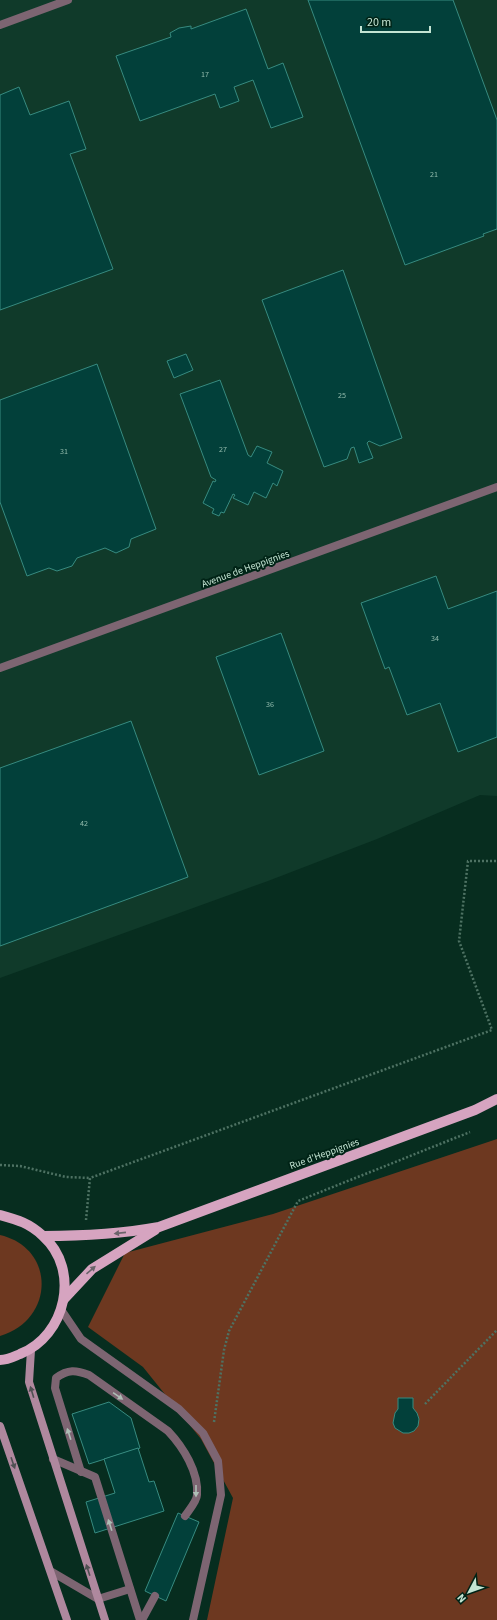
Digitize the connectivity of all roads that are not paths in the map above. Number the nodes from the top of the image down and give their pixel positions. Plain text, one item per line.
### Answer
1 (68, 0) edge
2 (0, 25) edge
3 (497, 487) edge
4 (0, 668) edge
5 (497, 1099) edge
6 (0, 1215) edge
7 (158, 1227) junction
8 (44, 1236) junction
9 (64, 1298) junction
10 (62, 1311) junction
11 (31, 1350) junction
12 (0, 1360) edge
13 (0, 1426) edge
14 (53, 1459) junction
15 (81, 1472) junction
16 (185, 1516) dead end
17 (52, 1572) junction
18 (130, 1588) junction
19 (155, 1596) dead end
20 (98, 1599) junction
21 (67, 1620) edge
22 (104, 1620) edge
23 (141, 1620) edge
24 (193, 1620) edge

1 - 2 street
3 - 4 street, Avenue de Heppignies
5 - 7 main road, Rue d'Heppignies
6 - 8 main road
7 -> 8 main road, Rue d'Heppignies
9 -> 7 main road, Rue d'Heppignies
8 - 9 main road
9 - 10 main road
10 - 11 main road
10 - 24 street
11 - 12 main road
14 -> 11 street
13 -> 17 street
14 - 15 street
20 -> 14 street
15 -> 16 street
18 -> 15 street
17 - 20 street
17 - 21 street
18 - 20 street
18 - 23 street
19 - 23 street
20 - 22 street

